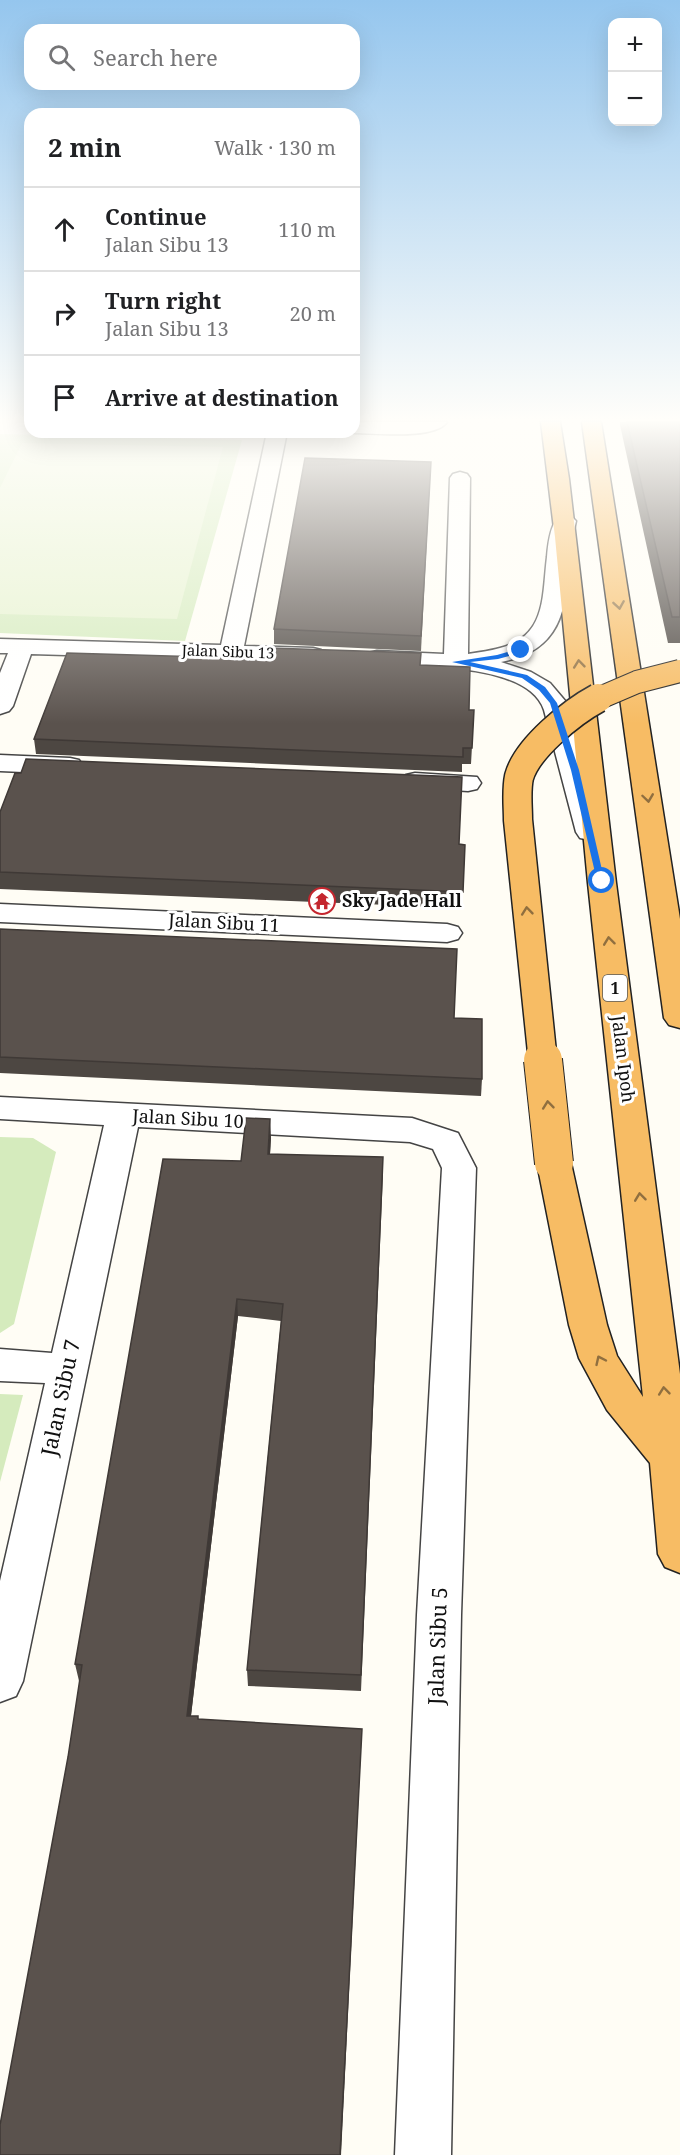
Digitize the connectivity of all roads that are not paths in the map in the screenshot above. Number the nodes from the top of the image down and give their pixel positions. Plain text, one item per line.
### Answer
1 (258, 523) edge
2 (459, 523) edge
3 (565, 523) edge
4 (565, 523) edge
5 (606, 523) edge
6 (11, 647) edge
7 (231, 652) junction
8 (456, 662) junction
9 (680, 671) edge
10 (0, 706) edge
11 (0, 763) edge
12 (94, 767) edge
13 (387, 780) edge
14 (468, 783) dead end
15 (602, 881) junction
16 (0, 913) edge
17 (447, 933) dead end
18 (680, 1018) edge
19 (0, 1108) edge
20 (123, 1116) junction
21 (446, 1141) joint
22 (0, 1365) edge
23 (67, 1369) junction
24 (670, 1458) junction
25 (680, 1554) edge
26 (0, 1681) edge
27 (423, 2155) edge

1 - 7 street
2 - 8 street
3 - 8 street, Jalan Sibu 13
15 -> 4 highway, Jalan Ipoh / 1
5 -> 18 highway
6 - 7 street, Jalan Sibu 13
6 - 10 street
7 - 8 street, Jalan Sibu 13
8 - 15 street, Jalan Sibu 13
24 -> 9 highway, bridge
11 - 12 street
13 - 14 street
24 -> 15 highway, Jalan Ipoh / 1
16 - 17 street, Jalan Sibu 11
19 - 20 street, Jalan Sibu 10
20 - 21 street, Jalan Sibu 10
20 - 23 street, Jalan Sibu 7
21 - 27 street, Jalan Sibu 5
22 - 23 street
23 - 26 street, Jalan Sibu 7
24 - 25 highway, Jalan Ipoh / 1

